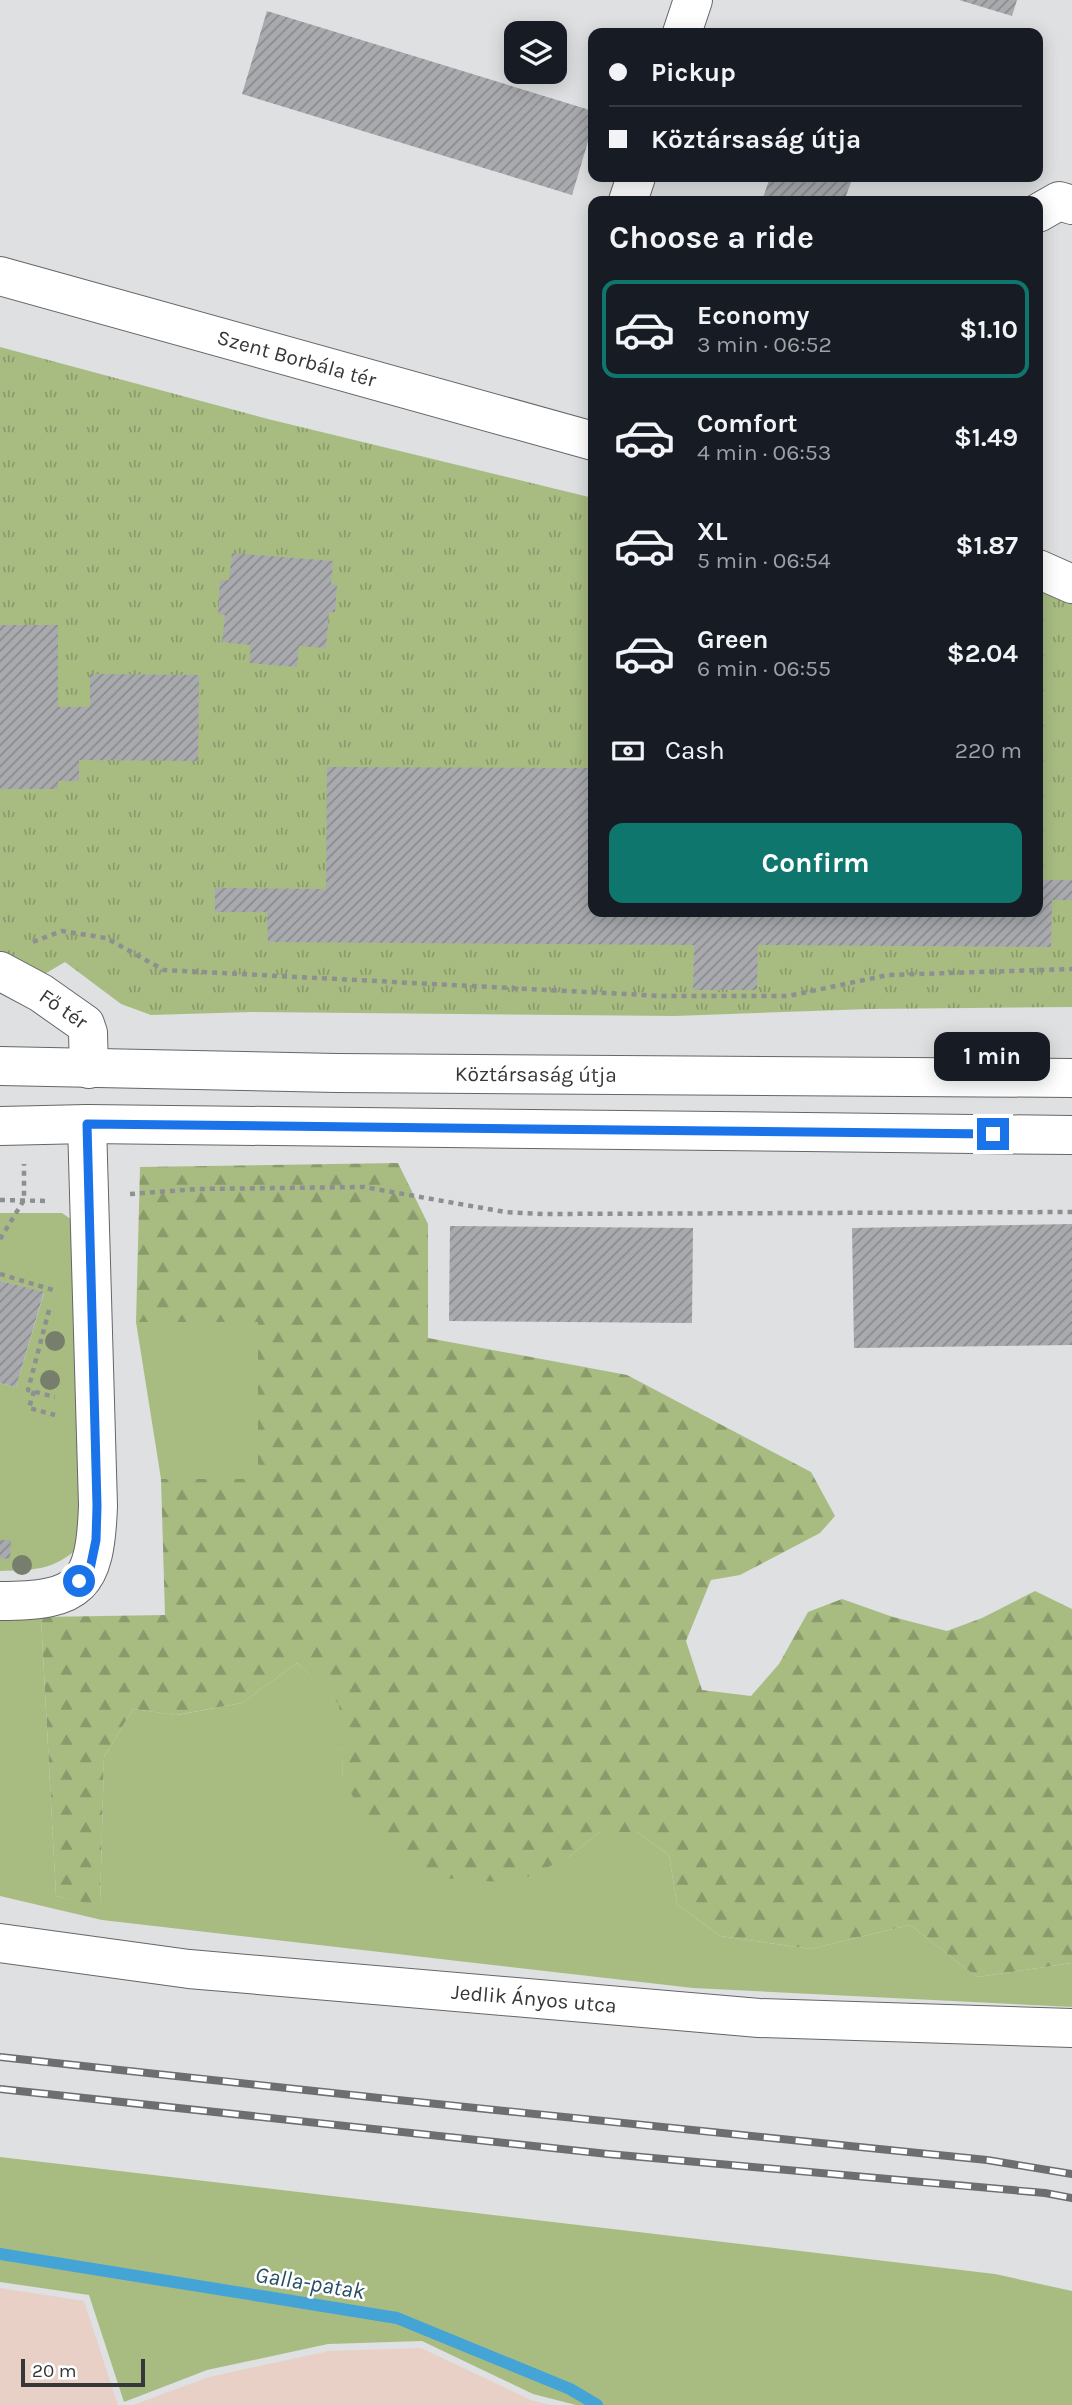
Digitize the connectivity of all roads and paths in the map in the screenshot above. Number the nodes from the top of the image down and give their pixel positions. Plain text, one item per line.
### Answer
1 (693, 0) edge
2 (684, 28) edge
3 (1072, 205) edge
4 (1043, 209) edge
5 (0, 275) edge
6 (588, 440) edge
7 (1043, 571) edge
8 (1072, 584) edge
9 (13, 958) edge
10 (1072, 969) edge
11 (0, 1066) edge
12 (89, 1069) junction
13 (1072, 1078) edge
14 (87, 1124) junction
15 (0, 1126) edge
16 (1072, 1135) edge
17 (89, 1198) junction
18 (0, 1200) edge
19 (24, 1200) junction
20 (1072, 1212) edge
21 (0, 1239) edge
22 (0, 1274) edge
23 (34, 1391) junction
24 (55, 1415) junction
25 (66, 1418) dead end
26 (0, 1601) edge
27 (0, 1942) edge
28 (1072, 2028) edge

1 - 2 street
3 - 4 street
5 - 6 street, Szent Borbála tér
7 - 8 street
9 - 10 path
9 - 12 street, Fő tér
11 - 12 street, Köztársaság útja
12 - 13 street, Köztársaság útja
14 - 15 street
14 - 16 street
14 - 17 street
17 - 19 path
17 - 20 path
17 - 26 street
18 - 19 path
19 - 21 path
22 - 23 path
23 - 24 path
23 - 24 path
24 - 25 path
27 - 28 street, Jedlik Ányos utca

